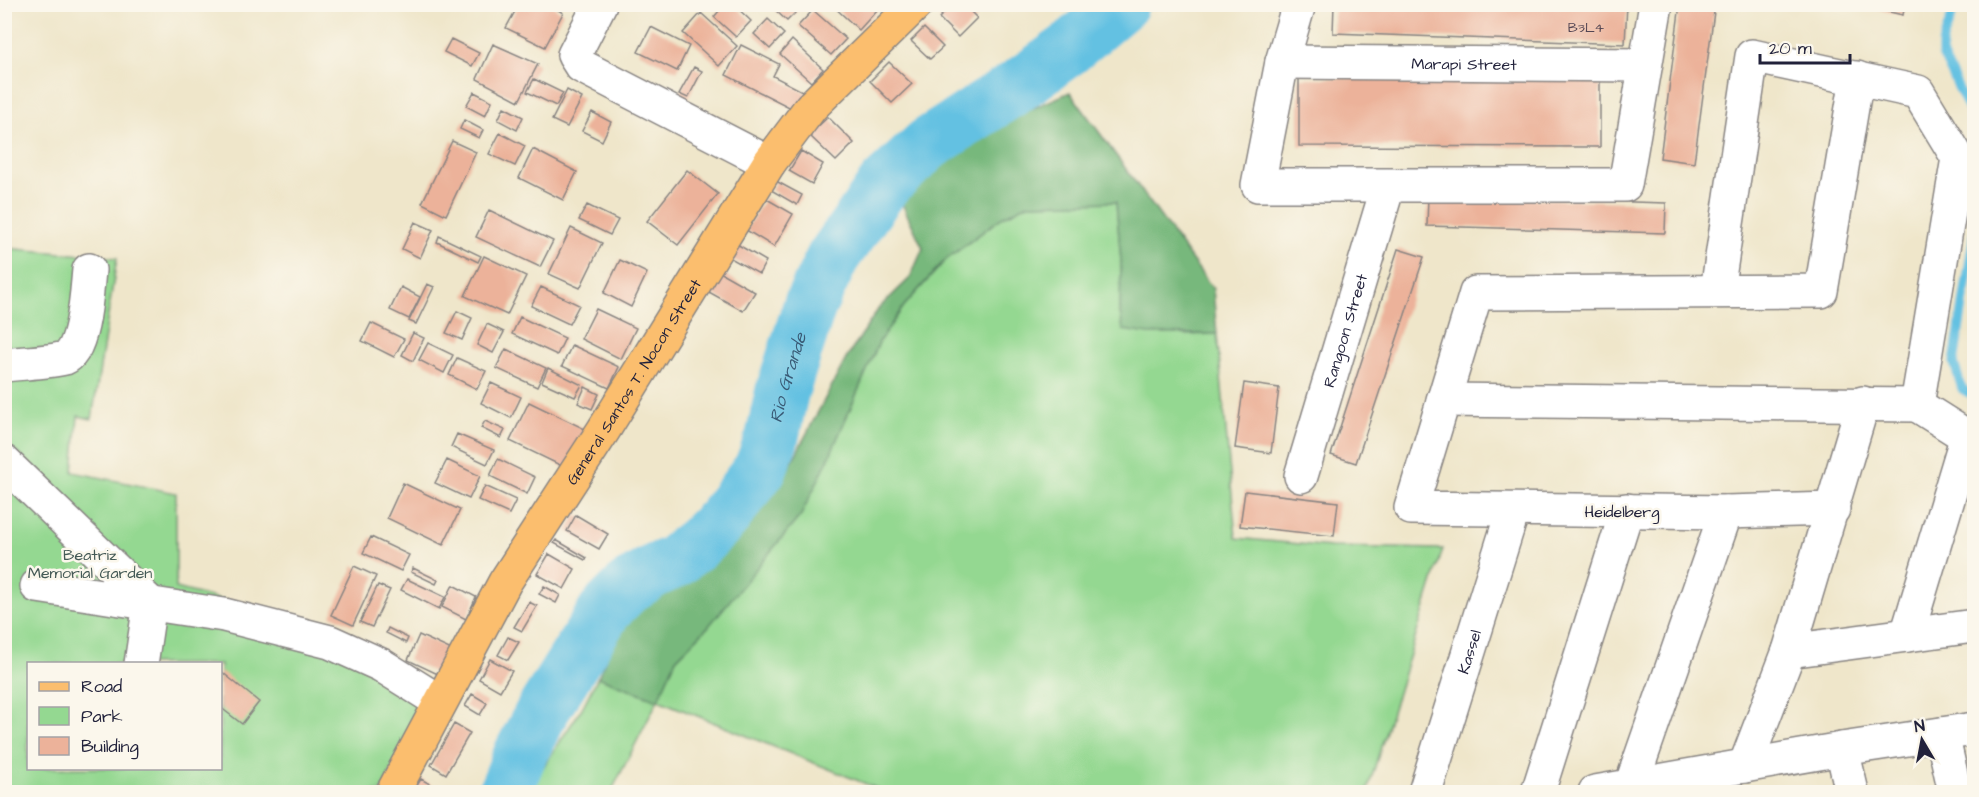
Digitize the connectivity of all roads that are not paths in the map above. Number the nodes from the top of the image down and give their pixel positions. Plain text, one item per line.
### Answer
1 (600, 4) edge
2 (916, 4) edge
3 (1299, 4) edge
4 (1656, 4) edge
5 (1282, 62) junction
6 (1645, 65) junction
7 (1857, 78) junction
8 (769, 163) junction
9 (1388, 186) junction
10 (89, 270) dead end
11 (1717, 291) junction
12 (4, 365) edge
13 (1443, 400) junction
14 (1863, 403) junction
15 (1917, 405) junction
16 (1971, 439) edge
17 (4, 462) edge
18 (1301, 476) dead end
19 (1833, 509) junction
20 (1513, 510) junction
21 (1627, 510) junction
22 (1726, 512) junction
23 (37, 586) dead end
24 (150, 603) junction
25 (1974, 626) edge
26 (1907, 635) junction
27 (1789, 651) junction
28 (141, 662) edge
29 (440, 702) junction
30 (1974, 729) edge
31 (1942, 734) junction
32 (1842, 749) junction
33 (1745, 766) junction
34 (1631, 786) junction
35 (393, 792) edge
36 (1425, 792) edge
37 (1538, 792) edge
38 (1595, 792) edge
39 (1852, 792) edge
40 (1955, 792) edge

1 - 8 street
2 - 8 main road, General Santos T. Nocon Street
3 - 5 street
4 - 6 street
5 - 6 street, Marapi Street
5 - 9 street
6 - 9 street
7 - 11 street
7 - 11 street
7 - 15 street
8 - 29 main road, General Santos T. Nocon Street
9 - 18 street, Rangoon Street
10 - 12 street
11 - 13 street
13 - 14 street
13 - 20 street, Heidelberg
14 - 15 street
14 - 19 street
15 - 16 street
16 - 26 street
17 - 24 street
19 - 22 street, Heidelberg
19 - 27 street
20 - 21 street, Heidelberg
20 - 36 street, Kassel
21 - 22 street, Heidelberg
21 - 37 street
22 - 34 street
23 - 24 street
24 - 28 street
24 - 29 street
25 - 26 street
26 - 27 street
27 - 33 street
29 - 35 main road, General Santos T. Nocon Street
30 - 31 street
31 - 32 street
31 - 40 street
32 - 33 street
32 - 39 street
33 - 34 street
34 - 38 street

